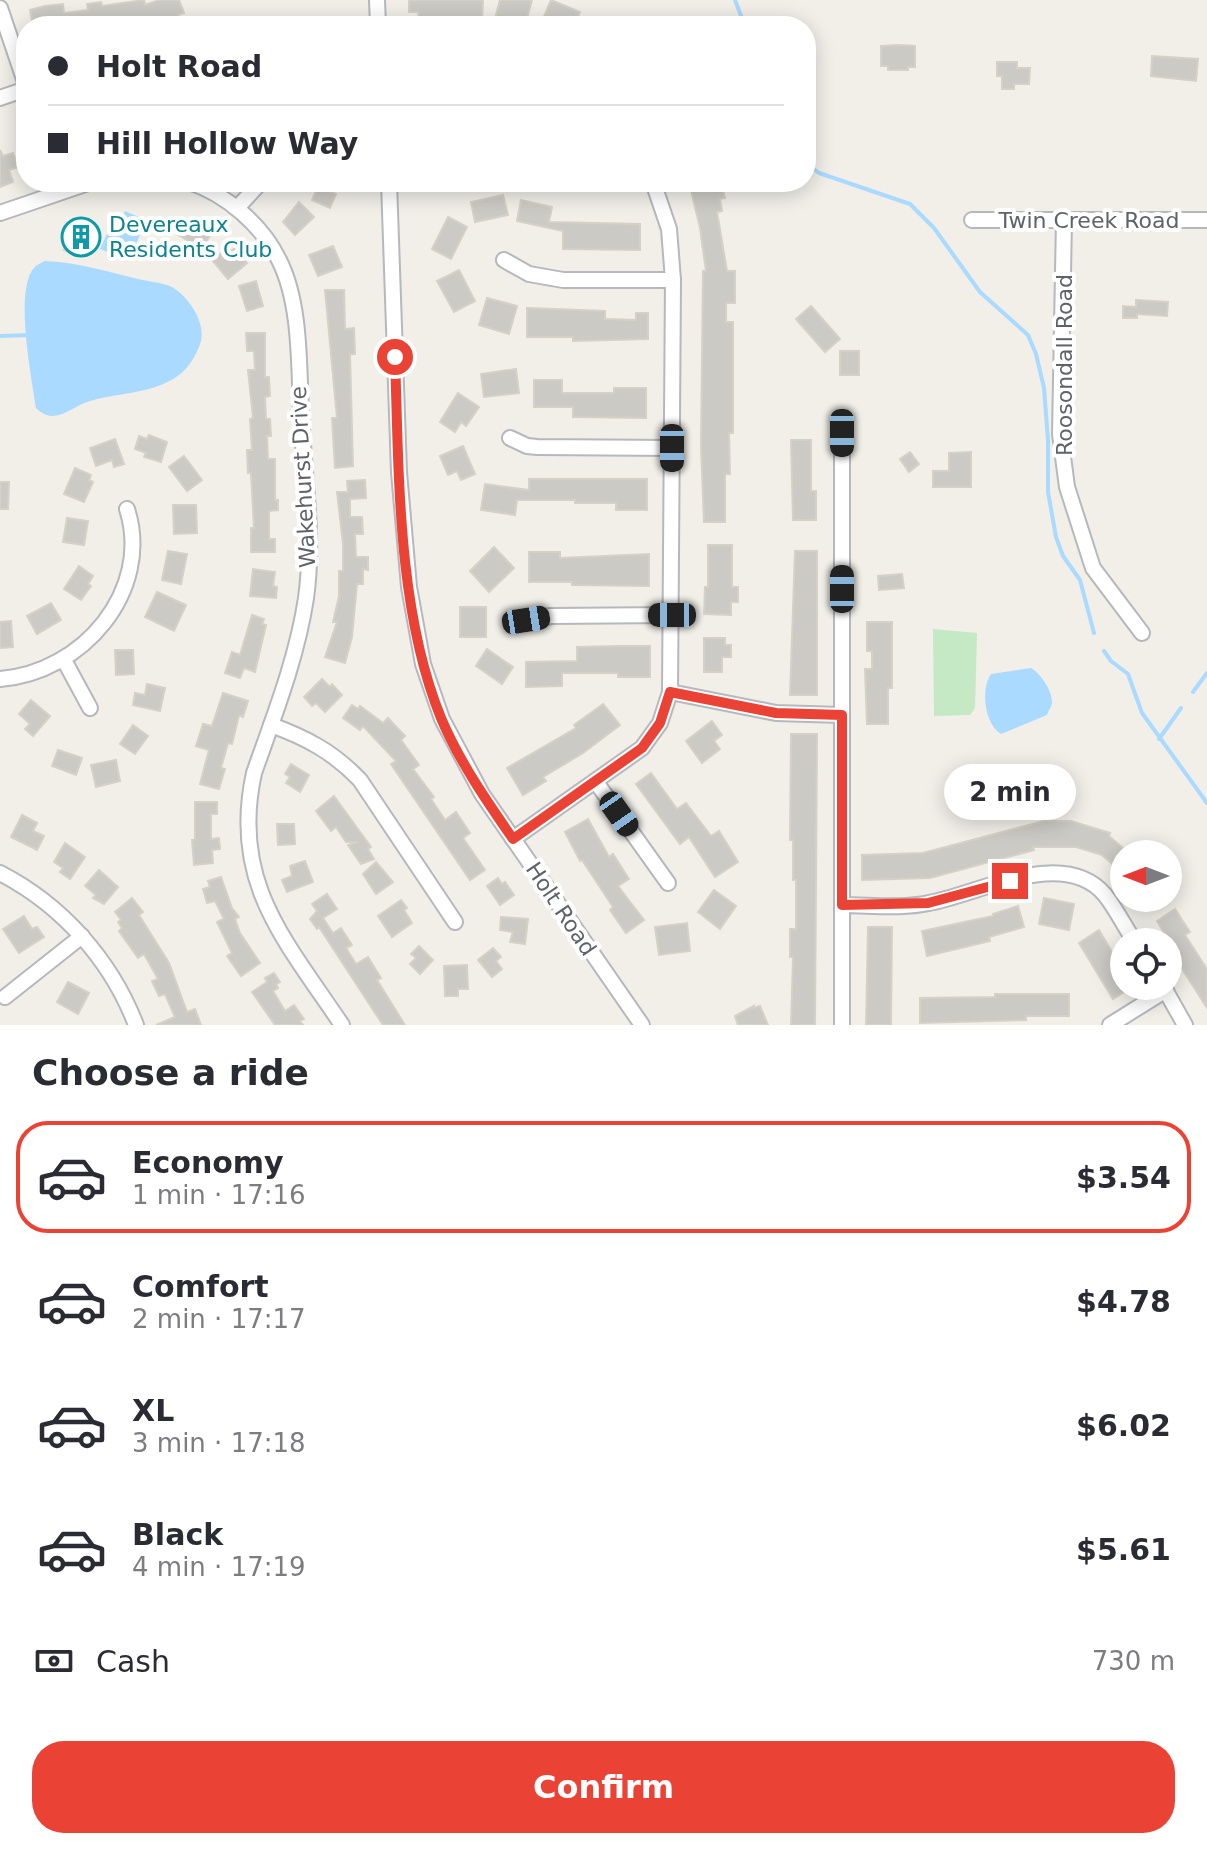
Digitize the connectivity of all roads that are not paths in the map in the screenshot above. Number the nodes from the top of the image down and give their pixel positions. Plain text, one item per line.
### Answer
1 (0, 8) edge
2 (16, 57) edge
3 (46, 192) edge
4 (212, 192) edge
5 (252, 192) edge
6 (389, 192) edge
7 (656, 192) edge
8 (237, 208) junction
9 (0, 213) edge
10 (972, 220) dead end
11 (1064, 220) junction
12 (1207, 220) edge
13 (504, 260) dead end
14 (673, 280) junction
15 (842, 433) dead end
16 (510, 438) dead end
17 (672, 448) junction
18 (127, 509) dead end
19 (672, 615) junction
20 (526, 620) dead end
21 (1142, 633) dead end
22 (64, 660) junction
23 (0, 679) edge
24 (670, 692) junction
25 (90, 708) dead end
26 (842, 715) junction
27 (271, 725) junction
28 (596, 782) junction
29 (513, 839) junction
30 (0, 873) edge
31 (668, 883) dead end
32 (842, 905) junction
33 (455, 922) dead end
34 (1126, 928) edge
35 (82, 936) junction
36 (5, 997) dead end
37 (1147, 1000) edge
38 (1171, 1000) edge
39 (136, 1025) edge
40 (342, 1025) edge
41 (642, 1025) edge
42 (842, 1025) edge
43 (1110, 1025) edge
44 (1185, 1025) edge

1 - 2 street
3 - 9 street
4 - 8 street, Wakehurst Drive
5 - 8 street
6 - 29 street, Holt Road
7 - 14 street
8 - 27 street, Wakehurst Drive
10 - 11 street, Twin Creek Road
11 - 12 street, Twin Creek Road
11 - 21 street, Roosondall Road
13 - 14 street
14 - 17 street
15 - 26 street
16 - 17 street
17 - 19 street
18 - 22 street
19 - 20 street
19 - 24 street
22 - 23 street
22 - 25 street
24 - 26 street
24 - 28 street
26 - 32 street
27 - 33 street
27 - 40 street, Wakehurst Drive
28 - 29 street
28 - 31 street
29 - 41 street, Holt Road
30 - 35 street
32 - 34 street
32 - 42 street
35 - 36 street
35 - 39 street
37 - 43 street
38 - 44 street

